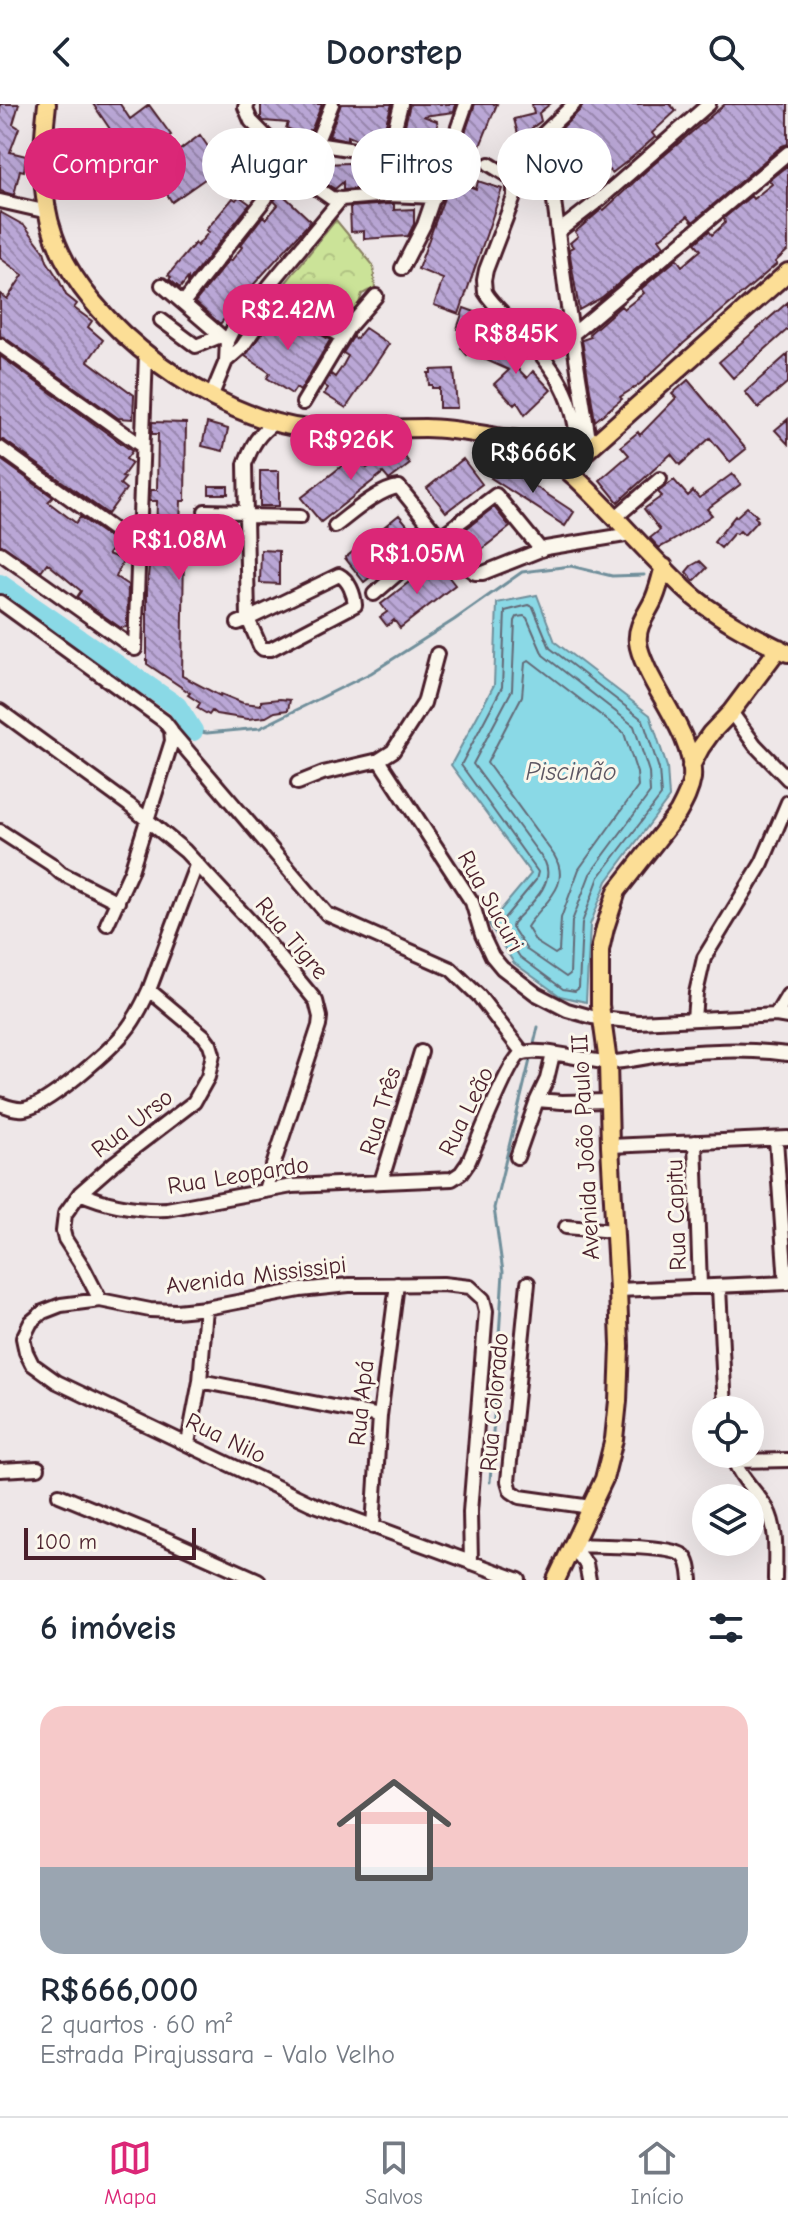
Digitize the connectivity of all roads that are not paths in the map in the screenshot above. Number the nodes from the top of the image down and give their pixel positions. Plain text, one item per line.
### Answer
1 (47, 104) edge
2 (248, 104) edge
3 (332, 104) edge
4 (401, 104) edge
5 (466, 104) edge
6 (574, 104) edge
7 (709, 104) edge
8 (258, 128) edge
9 (322, 128) edge
10 (458, 128) edge
11 (335, 147) edge
12 (788, 153) edge
13 (489, 164) dead end
14 (335, 197) edge
15 (351, 198) edge
16 (341, 199) junction
17 (264, 200) edge
18 (434, 200) edge
19 (0, 201) edge
20 (48, 212) junction
21 (559, 231) junction
22 (402, 268) dead end
23 (788, 272) edge
24 (162, 285) dead end
25 (271, 294) junction
26 (376, 296) dead end
27 (183, 303) junction
28 (161, 320) dead end
29 (573, 334) junction
30 (342, 337) junction
31 (224, 339) junction
32 (0, 345) edge
33 (146, 354) junction
34 (226, 361) junction
35 (211, 397) junction
36 (303, 403) dead end
37 (275, 422) junction
38 (536, 444) junction
39 (584, 444) junction
40 (142, 446) junction
41 (0, 448) edge
42 (566, 469) junction
43 (660, 479) dead end
44 (205, 511) dead end
45 (245, 514) junction
46 (300, 517) dead end
47 (616, 517) junction
48 (335, 526) dead end
49 (631, 534) junction
50 (440, 537) junction
51 (139, 548) junction
52 (541, 550) junction
53 (0, 553) edge
54 (664, 567) junction
55 (688, 592) junction
56 (374, 594) dead end
57 (0, 602) edge
58 (653, 602) junction
59 (243, 621) junction
60 (783, 651) edge
61 (437, 654) dead end
62 (0, 711) edge
63 (731, 712) junction
64 (679, 728) junction
65 (173, 734) junction
66 (707, 738) junction
67 (379, 760) junction
68 (691, 766) junction
69 (788, 779) edge
70 (298, 783) dead end
71 (788, 802) edge
72 (146, 819) junction
73 (0, 831) edge
74 (197, 863) junction
75 (118, 902) junction
76 (107, 924) dead end
77 (149, 990) junction
78 (788, 995) edge
79 (782, 1016) edge
80 (694, 1019) junction
81 (602, 1024) junction
82 (421, 1052) dead end
83 (523, 1053) junction
84 (553, 1054) junction
85 (788, 1054) edge
86 (607, 1057) junction
87 (537, 1100) junction
88 (609, 1101) junction
89 (0, 1104) edge
90 (782, 1138) edge
91 (695, 1142) junction
92 (610, 1146) junction
93 (517, 1157) dead end
94 (452, 1179) joint
95 (381, 1182) junction
96 (265, 1190) junction
97 (80, 1193) junction
98 (566, 1227) dead end
99 (614, 1231) junction
100 (528, 1283) dead end
101 (787, 1283) edge
102 (397, 1284) junction
103 (700, 1286) junction
104 (719, 1287) junction
105 (618, 1290) junction
106 (100, 1300) junction
107 (206, 1308) junction
108 (200, 1381) junction
109 (724, 1396) edge
110 (380, 1416) junction
111 (188, 1443) junction
112 (764, 1459) edge
113 (788, 1460) edge
114 (38, 1468) dead end
115 (737, 1468) edge
116 (0, 1470) edge
117 (59, 1495) dead end
118 (591, 1507) junction
119 (373, 1527) junction
120 (571, 1545) junction
121 (471, 1563) junction
122 (258, 1580) edge
123 (519, 1580) edge
124 (556, 1580) edge
125 (589, 1580) edge
126 (691, 1580) edge
127 (775, 1580) edge

1 - 20 main road
2 - 8 street
3 - 9 street
4 - 11 street
5 - 10 street
6 - 21 street
7 - 21 street
12 - 29 street
13 - 39 street
14 - 16 street
15 - 16 street
16 - 25 street
17 - 27 street
18 - 22 street
19 - 20 street
20 - 33 main road
21 - 29 street
23 - 39 main road
24 - 27 street
25 - 30 street
25 - 31 street
25 - 34 street
26 - 30 street
27 - 31 street
28 - 31 street
29 - 39 street
30 - 36 street
31 - 34 street
32 - 40 street
33 - 35 main road
33 - 40 street
34 - 35 street
35 - 37 main road
37 - 38 main road
37 - 45 street
38 - 39 street
38 - 42 main road
39 - 42 main road
40 - 51 street
41 - 51 street
42 - 47 main road
43 - 47 street
44 - 45 street
45 - 46 street
45 - 59 street
47 - 49 main road
48 - 50 street
49 - 52 street
49 - 54 main road
50 - 52 street
50 - 52 street
50 - 56 street
51 - 53 street
54 - 55 main road
54 - 58 main road
55 - 58 main road
55 - 60 main road
57 - 65 street
58 - 64 main road
59 - 59 street
60 - 63 main road
61 - 67 street
62 - 72 street, Rua Tigre
63 - 66 main road
63 - 69 street
64 - 66 main road
64 - 68 main road
65 - 72 street
65 - 83 street
66 - 68 main road
67 - 70 street
67 - 81 street, Rua Sucuri
68 - 81 main road, Avenida João Paulo II
71 - 80 street
72 - 74 street, Rua Tigre
72 - 75 street
73 - 75 street
74 - 77 street
74 - 96 street, Rua Tigre
75 - 76 street
77 - 89 street
77 - 97 street, Rua Urso
78 - 79 street
79 - 80 street, Rua Sucuri
80 - 81 street, Rua Sucuri
81 - 86 main road, Avenida João Paulo II
82 - 95 street, Rua Três
83 - 84 street, Rua Leão
83 - 94 street, Rua Leão
84 - 86 street, Rua Leão
84 - 87 street
85 - 86 street, Rua Leão
86 - 88 main road, Avenida João Paulo II
87 - 88 street
87 - 93 street
88 - 92 main road, Avenida João Paulo II
90 - 91 street
90 - 101 street
91 - 92 street
91 - 103 street, Rua Capitu
92 - 99 main road, Avenida João Paulo II
94 - 95 street, Rua Leopardo
95 - 96 street, Rua Leopardo
96 - 97 street, Rua Leopardo
97 - 106 street, Rua Urso
98 - 99 street
99 - 105 main road, Avenida João Paulo II
100 - 118 street, Rua Colorado
101 - 104 street
102 - 107 street, Avenida Mississipi
102 - 110 street, Rua Apá
102 - 121 street, Avenida Mississipi
103 - 104 street
103 - 105 street
104 - 109 street
105 - 118 main road, Avenida João Paulo II
106 - 107 street, Avenida Mississipi
106 - 111 street, Rua Nilo
107 - 108 street
108 - 110 street
108 - 111 street
110 - 119 street, Rua Apá
111 - 119 street, Rua Nilo
112 - 113 street
114 - 116 street
115 - 127 street
117 - 122 street
118 - 120 main road, Avenida João Paulo II
119 - 121 street, Rua Nilo
120 - 124 main road, Avenida João Paulo II
120 - 125 street
120 - 126 street
121 - 123 street, Rua Nilo

